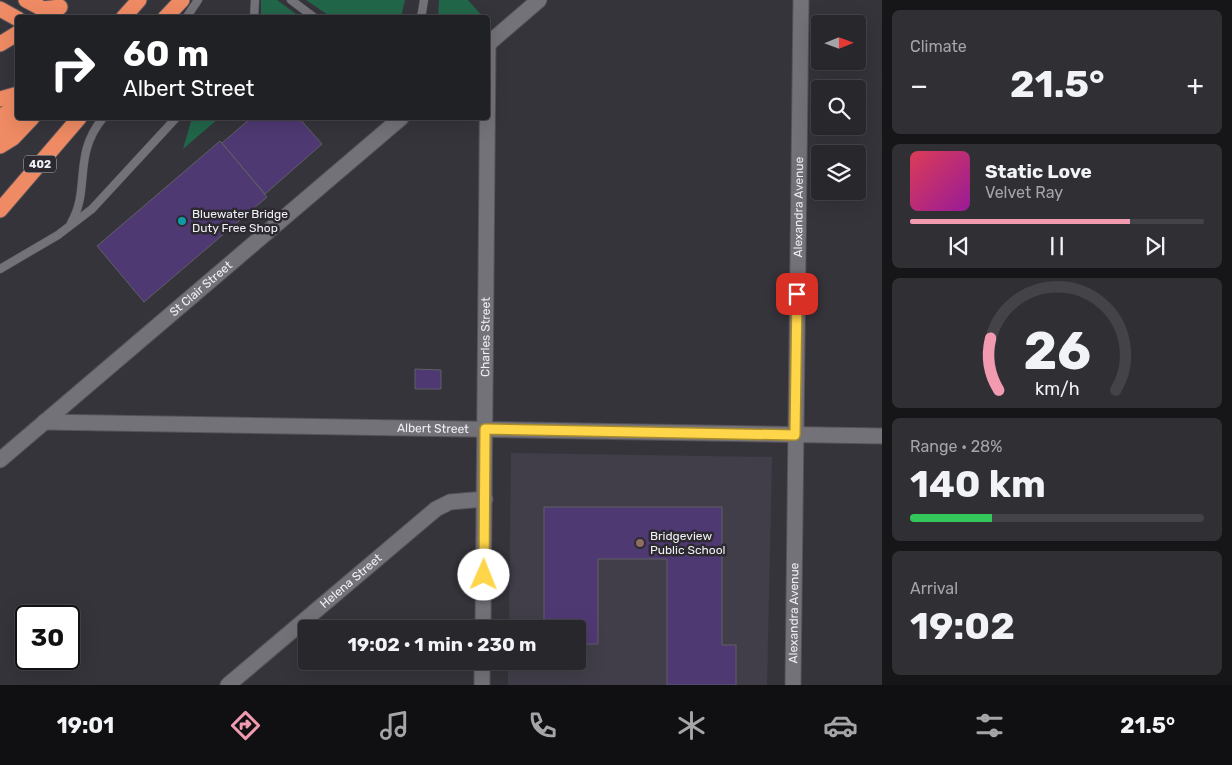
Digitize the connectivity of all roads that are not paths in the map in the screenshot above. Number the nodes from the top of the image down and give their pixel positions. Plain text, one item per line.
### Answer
1 (26, 0) edge
2 (139, 0) edge
3 (182, 0) edge
4 (198, 0) edge
5 (255, 0) edge
6 (291, 0) edge
7 (424, 0) edge
8 (539, 0) edge
9 (800, 0) edge
10 (66, 3) edge
11 (0, 8) edge
12 (48, 15) edge
13 (126, 15) edge
14 (168, 15) edge
15 (188, 15) edge
16 (254, 15) edge
17 (310, 15) edge
18 (422, 15) edge
19 (15, 17) edge
20 (15, 33) edge
21 (1, 40) edge
22 (490, 42) edge
23 (9, 99) edge
24 (0, 117) edge
25 (20, 120) edge
26 (29, 120) edge
27 (77, 120) edge
28 (102, 120) edge
29 (174, 120) edge
30 (399, 120) edge
31 (487, 120) edge
32 (7, 135) edge
33 (0, 146) edge
34 (0, 156) edge
35 (0, 210) edge
36 (69, 227) junction
37 (0, 269) edge
38 (44, 422) junction
39 (485, 429) junction
40 (795, 435) junction
41 (882, 436) edge
42 (0, 460) edge
43 (485, 499) junction
44 (483, 620) edge
45 (482, 670) edge
46 (228, 685) edge
47 (482, 685) edge
48 (792, 685) edge

1 - 10 highway
2 - 13 highway
3 - 14 highway
4 - 15 lane
5 - 16 lane
6 - 17 lane
7 - 18 lane
8 - 22 street
9 - 40 street, Alexandra Avenue
10 - 12 highway
11 - 19 highway
20 - 21 highway
23 - 24 highway
25 - 32 highway
26 - 32 highway
27 - 35 highway, 402
28 - 36 lane
29 - 36 lane
30 - 38 street, St Clair Street
31 - 39 street, Charles Street
32 - 33 highway
32 - 34 highway
36 - 37 lane
38 - 39 street, Albert Street
38 - 42 street, St Clair Street
39 - 40 street, Albert Street
39 - 43 street, Charles Street
40 - 41 street, Albert Street
40 - 48 street, Alexandra Avenue
43 - 44 street, Charles Street
43 - 46 street, Helena Street
45 - 47 street

